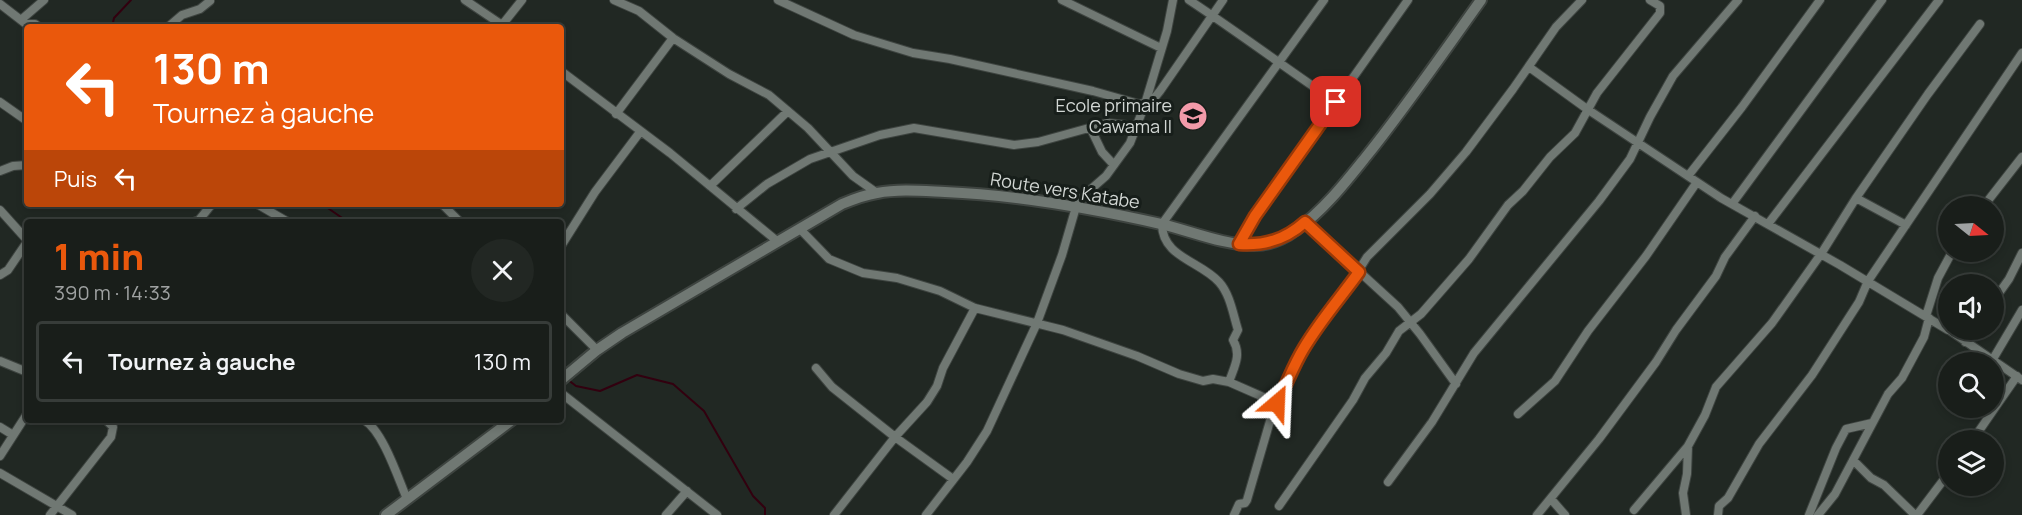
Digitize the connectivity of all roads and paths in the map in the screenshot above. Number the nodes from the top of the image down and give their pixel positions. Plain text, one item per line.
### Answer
1 (44, 0) edge
2 (209, 0) edge
3 (465, 0) edge
4 (522, 0) edge
5 (614, 0) edge
6 (778, 0) edge
7 (1062, 0) edge
8 (1173, 0) edge
9 (1189, 0) edge
10 (1223, 0) edge
11 (1324, 0) edge
12 (1408, 0) edge
13 (1481, 0) edge
14 (1581, 0) edge
15 (1650, 0) edge
16 (1738, 0) edge
17 (1820, 0) edge
18 (1882, 0) edge
19 (1939, 0) edge
20 (0, 4) edge
21 (1212, 17) junction
22 (22, 19) junction
23 (26, 24) edge
24 (172, 24) edge
25 (500, 24) edge
26 (504, 24) edge
27 (1980, 24) dead end
28 (673, 38) junction
29 (1161, 48) junction
30 (2022, 53) edge
31 (1280, 62) junction
32 (1529, 67) junction
33 (564, 73) edge
34 (0, 102) edge
35 (1336, 102) junction
36 (1145, 104) junction
37 (1587, 109) junction
38 (788, 111) junction
39 (616, 114) junction
40 (24, 119) edge
41 (1137, 126) junction
42 (1090, 127) junction
43 (640, 132) junction
44 (1638, 144) junction
45 (828, 152) junction
46 (2022, 157) edge
47 (24, 165) edge
48 (1114, 165) junction
49 (0, 171) edge
50 (1688, 176) junction
51 (1697, 182) junction
52 (710, 186) junction
53 (877, 193) junction
54 (1992, 196) edge
55 (1856, 198) junction
56 (1732, 204) junction
57 (210, 207) edge
58 (262, 207) edge
59 (445, 207) edge
60 (1076, 207) junction
61 (736, 209) junction
62 (0, 210) edge
63 (1755, 216) junction
64 (200, 219) edge
65 (283, 219) edge
66 (457, 219) edge
67 (1305, 222) junction
68 (1162, 224) junction
69 (1768, 224) junction
70 (1906, 225) junction
71 (800, 229) junction
72 (24, 238) edge
73 (564, 241) edge
74 (777, 241) junction
75 (1239, 244) junction
76 (24, 246) edge
77 (2022, 253) edge
78 (1821, 254) junction
79 (1947, 262) edge
80 (1359, 272) junction
81 (0, 275) edge
82 (1868, 281) junction
83 (2004, 286) edge
84 (975, 308) junction
85 (2022, 310) edge
86 (564, 317) edge
87 (1928, 317) junction
88 (1409, 322) junction
89 (1037, 323) junction
90 (1938, 323) edge
91 (1962, 340) edge
92 (1965, 342) joint
93 (597, 350) junction
94 (1981, 352) edge
95 (1997, 352) edge
96 (0, 361) edge
97 (2004, 367) edge
98 (816, 368) dead end
99 (24, 371) edge
100 (564, 377) edge
101 (2020, 378) edge
102 (1229, 382) junction
103 (1456, 384) junction
104 (564, 395) edge
105 (1277, 403) junction
106 (1518, 414) dead end
107 (24, 418) edge
108 (109, 423) edge
109 (367, 423) edge
110 (508, 423) edge
111 (1872, 423) junction
112 (0, 427) edge
113 (1980, 430) edge
114 (13, 435) junction
115 (896, 437) junction
116 (1688, 446) junction
117 (0, 456) edge
118 (1852, 460) junction
119 (0, 473) edge
120 (953, 479) junction
121 (1388, 482) dead end
122 (1938, 487) edge
123 (687, 491) junction
124 (407, 499) junction
125 (1551, 499) junction
126 (1279, 506) dead end
127 (57, 507) junction
128 (1634, 510) dead end
129 (50, 515) edge
130 (72, 515) edge
131 (386, 515) edge
132 (666, 515) edge
133 (717, 515) edge
134 (834, 515) edge
135 (926, 515) edge
136 (1234, 515) edge
137 (1537, 515) edge
138 (1565, 515) edge
139 (1686, 515) edge
140 (1718, 515) edge
141 (1809, 515) edge
142 (1818, 515) edge
143 (1916, 515) edge

1 - 22 street
2 - 24 street
3 - 25 street
4 - 26 street
5 - 28 street
6 - 36 street
7 - 29 street
8 - 29 street
9 - 21 street
10 - 21 street
11 - 31 street
12 - 35 street
13 - 67 street, Route vers Katabe
14 - 32 street
15 - 37 street
16 - 44 street
17 - 50 street
18 - 56 street
19 - 69 street
20 - 22 street
21 - 31 street
21 - 36 street
22 - 23 street
27 - 55 street
28 - 38 street
28 - 39 street
29 - 36 street
30 - 70 street
31 - 35 street
31 - 68 street
32 - 37 street
32 - 80 street
33 - 39 street
34 - 40 street
35 - 75 street
36 - 41 street
37 - 44 street
37 - 88 street
38 - 45 street
38 - 52 street
39 - 43 street
41 - 42 street
41 - 48 street
42 - 45 street
42 - 48 street
43 - 52 street
43 - 73 street
44 - 50 street
44 - 103 street
45 - 53 street
45 - 61 street
46 - 54 street
47 - 49 street
48 - 60 street
50 - 51 street
51 - 56 street
51 - 106 street
52 - 61 street
53 - 60 street, Route vers Katabe
53 - 71 street, Route vers Katabe
55 - 70 street
55 - 78 street
56 - 63 street
57 - 64 street
58 - 65 street
59 - 66 street
60 - 68 street, Route vers Katabe
60 - 89 street
61 - 74 street
62 - 72 street
63 - 69 street
63 - 125 street
67 - 75 street, Route vers Katabe
67 - 80 street
68 - 75 street, Route vers Katabe
68 - 102 street
69 - 78 street
70 - 82 street
71 - 74 street, Route vers Katabe
71 - 84 street
74 - 93 street, Route vers Katabe
76 - 81 street
77 - 83 street
78 - 82 street
78 - 116 street
79 - 87 street
80 - 88 street
80 - 105 street
82 - 87 street
82 - 140 street
84 - 89 street
84 - 115 street
85 - 95 street
86 - 93 street
87 - 90 street
87 - 111 street
88 - 103 street
88 - 126 street
89 - 102 street
89 - 120 street
91 - 92 street
92 - 94 street
93 - 100 street, Route vers Katabe
96 - 99 street
97 - 101 street
98 - 115 street
101 - 113 street
102 - 105 street
103 - 121 street
104 - 123 street
105 - 136 street
107 - 114 street
108 - 127 street
109 - 124 street
110 - 124 street
111 - 118 street
111 - 141 street
112 - 114 street
114 - 117 street
115 - 120 street
115 - 134 street
116 - 128 street
116 - 139 street
118 - 142 street
118 - 143 street
119 - 127 street
120 - 135 street
122 - 143 street
123 - 132 street
123 - 133 street
124 - 131 street
125 - 137 street
125 - 138 street
127 - 129 street
127 - 130 street

